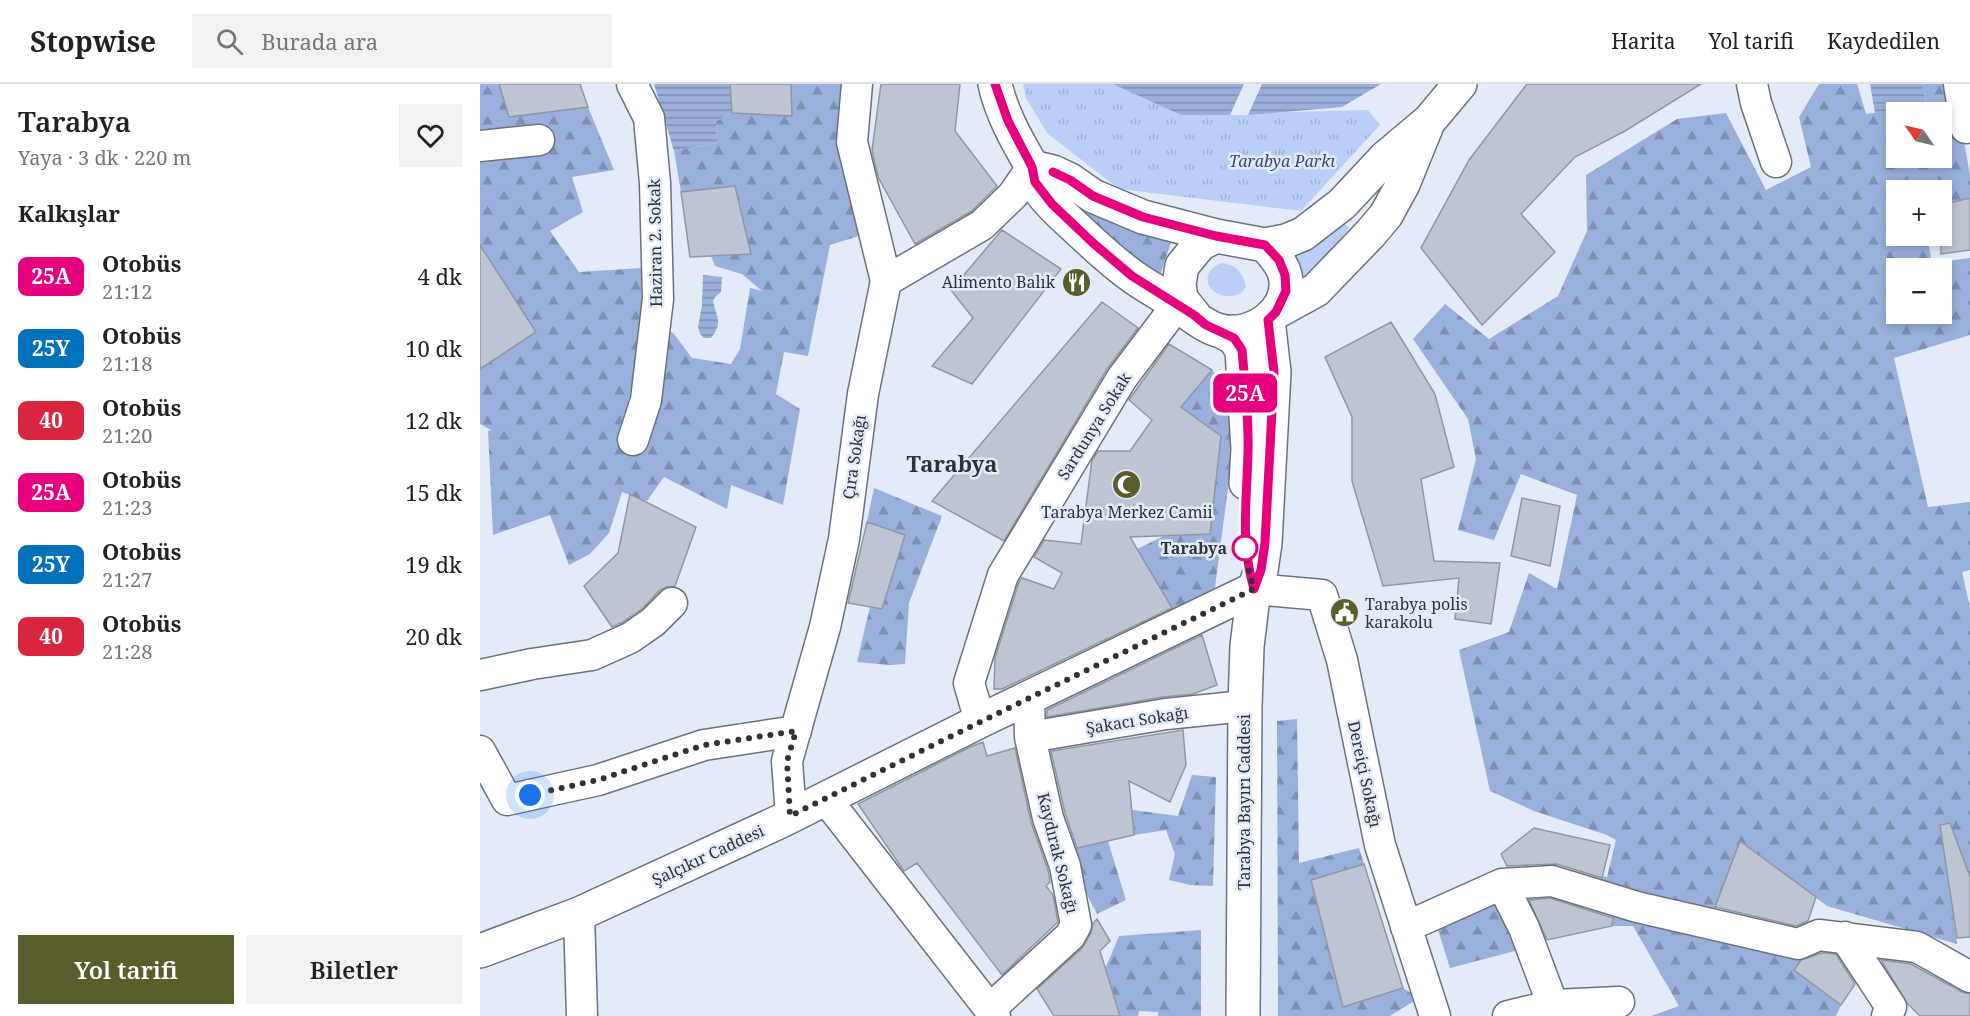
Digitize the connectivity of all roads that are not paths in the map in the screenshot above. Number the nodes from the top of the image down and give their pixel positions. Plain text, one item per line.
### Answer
1 (632, 84) edge
2 (857, 84) edge
3 (995, 84) edge
4 (1460, 84) edge
5 (1752, 84) edge
6 (1959, 84) edge
7 (1429, 121) junction
8 (1966, 128) dead end
9 (539, 140) dead end
10 (480, 146) edge
11 (1776, 162) dead end
12 (1032, 167) junction
13 (1216, 236) junction
14 (1265, 245) junction
15 (886, 281) junction
16 (1272, 316) junction
17 (1197, 317) junction
18 (633, 440) dead end
19 (1254, 589) junction
20 (672, 603) dead end
21 (480, 675) edge
22 (1029, 698) junction
23 (1245, 706) junction
24 (980, 722) junction
25 (796, 731) junction
26 (1030, 737) junction
27 (480, 751) edge
28 (826, 799) junction
29 (790, 816) junction
30 (1502, 884) junction
31 (579, 914) junction
32 (1406, 927) junction
33 (1845, 937) junction
34 (480, 951) edge
35 (1970, 978) edge
36 (1619, 1002) dead end
37 (1555, 1010) edge
38 (993, 1012) edge
39 (582, 1016) edge
40 (1243, 1016) edge
41 (1435, 1016) edge
42 (1508, 1016) edge
43 (1887, 1016) edge

1 - 18 street, Haziran 2. Sokak
2 - 15 street
3 - 12 main road
4 - 7 main road
5 - 11 street
6 - 8 street
7 - 14 main road
7 - 16 main road
9 - 10 street
12 - 13 main road
12 - 15 street
12 - 17 main road
13 - 14 main road
13 - 17 main road
14 - 16 main road
15 - 25 street, Çıra Sokağı
16 - 17 main road
16 - 19 main road, Tarabya Bayırı Caddesi
17 - 19 main road, Tarabya Bayırı Caddesi
17 - 24 street, Sardunya Sokak
19 - 22 main road, Şalçıkır Caddesi
19 - 23 main road, Tarabya Bayırı Caddesi
19 - 32 street, Dereiçi Sokağı
20 - 21 street
22 - 24 main road, Şalçıkır Caddesi
22 - 26 street, Kaydırak Sokağı
23 - 26 street, Şakacı Sokağı
23 - 40 main road, Tarabya Bayırı Caddesi
24 - 28 main road, Şalçıkır Caddesi
25 - 27 street
25 - 29 street, Çıra Sokağı
26 - 38 street, Kaydırak Sokağı
28 - 29 main road, Şalçıkır Caddesi
28 - 38 street
29 - 31 main road, Şalçıkır Caddesi
30 - 32 street
30 - 33 street
30 - 37 street
31 - 34 main road, Şalçıkır Caddesi
31 - 39 street
32 - 41 street, Dereiçi Sokağı
33 - 35 street
33 - 43 street
36 - 37 street
37 - 42 street

